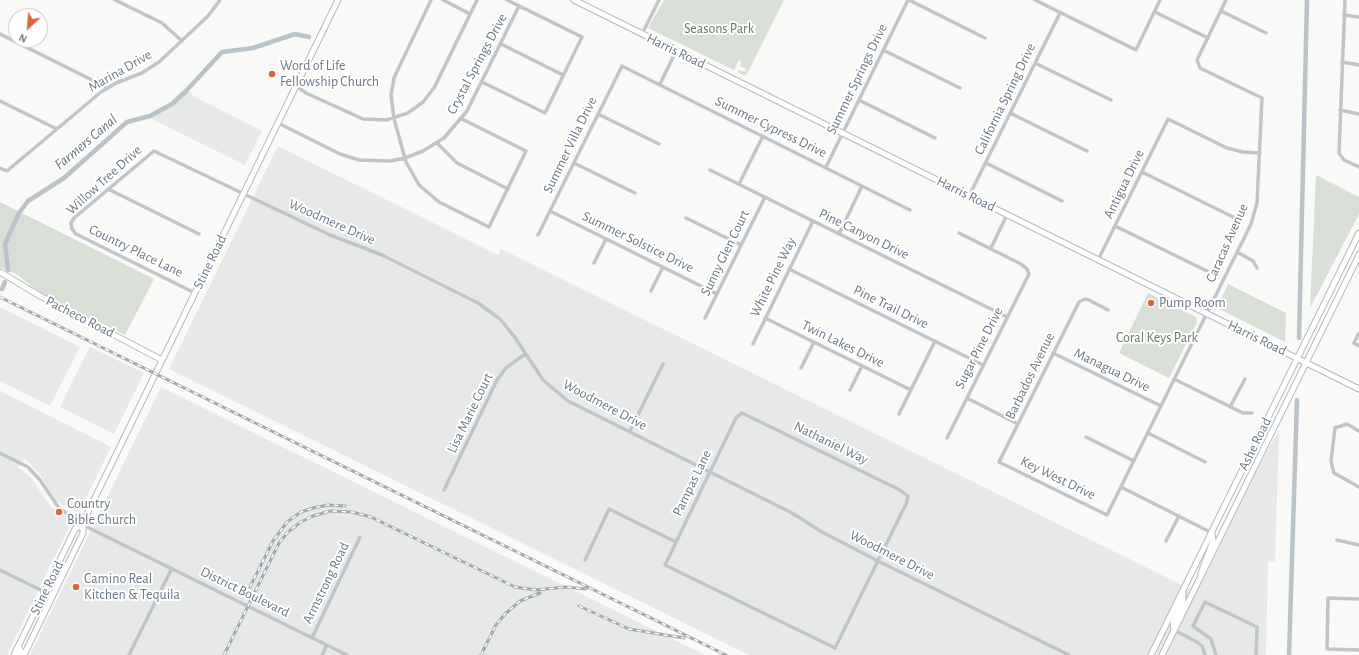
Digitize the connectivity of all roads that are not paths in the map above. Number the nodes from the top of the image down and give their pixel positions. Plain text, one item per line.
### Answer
1 (115, 0) edge
2 (220, 0) edge
3 (338, 0) edge
4 (431, 0) edge
5 (443, 0) edge
6 (477, 0) edge
7 (507, 0) edge
8 (574, 0) edge
9 (659, 0) edge
10 (908, 0) edge
11 (1035, 0) edge
12 (1160, 0) edge
13 (1226, 0) edge
14 (1345, 0) edge
15 (520, 6) junction
16 (1221, 11) junction
17 (1154, 12) junction
18 (1060, 13) junction
19 (470, 14) junction
20 (1344, 15) junction
21 (1359, 17) edge
22 (1266, 33) dead end
23 (0, 34) edge
24 (642, 34) junction
25 (985, 38) dead end
26 (1208, 38) junction
27 (182, 41) junction
28 (501, 44) junction
29 (884, 50) junction
30 (676, 51) junction
31 (1342, 62) junction
32 (1035, 63) junction
33 (1359, 65) edge
34 (622, 66) joint
35 (563, 74) junction
36 (482, 82) junction
37 (660, 84) junction
38 (296, 86) junction
39 (108, 88) junction
40 (960, 88) dead end
41 (859, 100) junction
42 (1111, 100) dead end
43 (0, 101) edge
44 (1340, 110) junction
45 (1010, 113) junction
46 (598, 114) junction
47 (1359, 114) edge
48 (394, 119) junction
49 (462, 119) junction
50 (278, 123) junction
51 (57, 129) junction
52 (842, 133) junction
53 (763, 136) junction
54 (935, 138) dead end
55 (437, 143) junction
56 (658, 144) dead end
57 (154, 151) joint
58 (1087, 151) dead end
59 (1260, 153) junction
60 (404, 158) junction
61 (574, 163) junction
62 (986, 163) junction
63 (826, 167) junction
64 (1359, 167) edge
65 (0, 168) edge
66 (710, 170) dead end
67 (1142, 172) junction
68 (739, 184) junction
69 (862, 186) junction
70 (508, 188) junction
71 (108, 189) junction
72 (634, 193) dead end
73 (243, 195) junction
74 (969, 196) junction
75 (765, 197) junction
76 (1062, 201) dead end
77 (910, 210) dead end
78 (550, 211) junction
79 (1007, 215) junction
80 (1233, 217) dead end
81 (686, 218) dead end
82 (813, 221) junction
83 (71, 226) joint
84 (1116, 226) junction
85 (959, 233) dead end
86 (1359, 233) edge
87 (199, 234) dead end
88 (839, 234) junction
89 (538, 235) dead end
90 (606, 238) junction
91 (741, 245) junction
92 (991, 248) junction
93 (1237, 252) junction
94 (1359, 255) edge
95 (1098, 260) junction
96 (594, 263) dead end
97 (663, 267) junction
98 (1257, 268) dead end
99 (789, 269) junction
100 (1206, 270) dead end
101 (0, 272) edge
102 (651, 291) dead end
103 (195, 293) junction
104 (717, 294) junction
105 (1108, 310) dead end
106 (1207, 314) junction
107 (1007, 317) junction
108 (705, 318) dead end
109 (765, 318) junction
110 (1359, 332) edge
111 (934, 341) junction
112 (814, 342) junction
113 (752, 344) dead end
114 (1359, 346) edge
115 (1053, 353) junction
116 (525, 354) junction
117 (1297, 358) junction
118 (162, 360) junction
119 (1306, 362) junction
120 (663, 364) dead end
121 (983, 365) junction
122 (862, 366) junction
123 (801, 368) dead end
124 (1174, 379) junction
125 (1245, 379) dead end
126 (1359, 389) edge
127 (850, 390) dead end
128 (910, 390) junction
129 (967, 398) junction
130 (1161, 406) junction
131 (1230, 407) junction
132 (742, 413) joint
133 (1252, 413) dead end
134 (898, 414) dead end
135 (1018, 424) junction
136 (630, 431) junction
137 (1359, 431) edge
138 (1148, 433) junction
139 (1086, 437) dead end
140 (947, 438) dead end
141 (0, 453) edge
142 (1134, 461) junction
143 (999, 462) joint
144 (1205, 462) dead end
145 (710, 472) junction
146 (1121, 487) junction
147 (1359, 487) edge
148 (444, 490) dead end
149 (1107, 515) joint
150 (1179, 516) junction
151 (83, 524) junction
152 (1212, 533) junction
153 (360, 538) dead end
154 (1337, 540) dead end
155 (676, 542) junction
156 (1166, 542) dead end
157 (1359, 545) edge
158 (585, 560) dead end
159 (878, 561) junction
160 (172, 568) junction
161 (0, 570) edge
162 (1200, 578) junction
163 (1183, 590) junction
164 (45, 592) junction
165 (53, 596) junction
166 (1359, 599) edge
167 (1174, 630) junction
168 (312, 638) junction
169 (327, 645) junction
170 (18, 647) junction
171 (1359, 650) edge
172 (14, 655) edge
173 (19, 655) edge
174 (24, 655) edge
175 (129, 655) edge
176 (322, 655) edge
177 (347, 655) edge
178 (1069, 655) edge
179 (1151, 655) edge
180 (1162, 655) edge
181 (1205, 655) edge
182 (1216, 655) edge
183 (1256, 655) edge

1 - 27 street
2 - 27 street, Marina Drive
3 - 38 street, Stine Road
4 - 48 street
5 - 19 street
6 - 19 street
7 - 15 street
8 - 24 street, Harris Road
9 - 24 street
10 - 25 street
10 - 29 street, Summer Springs Drive
11 - 18 street
12 - 17 street
13 - 16 street
14 - 20 street
15 - 28 street, Crystal Springs Drive
15 - 35 street
16 - 22 street
16 - 26 street
17 - 18 street
17 - 26 street
18 - 32 street, California Spring Drive
19 - 48 street
20 - 21 street
20 - 31 street
23 - 39 street
24 - 30 street, Harris Road
26 - 59 street, Caracas Avenue
27 - 39 street, Marina Drive
28 - 35 street
28 - 36 street, Crystal Springs Drive
29 - 40 street
29 - 41 street, Summer Springs Drive
30 - 37 street
30 - 52 street, Harris Road
31 - 33 street
31 - 44 street
32 - 42 street
32 - 45 street, California Spring Drive
34 - 37 street, Summer Cypress Drive
34 - 46 street, Summer Villa Drive
35 - 36 street
36 - 49 street, Crystal Springs Drive
37 - 53 street, Summer Cypress Drive
38 - 48 street
38 - 50 street, Stine Road
39 - 51 street, Marina Drive
41 - 52 street, Summer Springs Drive
41 - 54 street
43 - 51 street
44 - 47 street
44 - 64 street
45 - 58 street
45 - 62 street, California Spring Drive
46 - 56 street
46 - 61 street, Summer Villa Drive
48 - 60 street
49 - 55 street, Crystal Springs Drive
49 - 70 street
50 - 60 street, Crystal Springs Drive
50 - 73 street, Stine Road
51 - 65 street, Marina Drive
52 - 63 street, Summer Springs Drive
52 - 74 street, Harris Road
53 - 63 street, Summer Cypress Drive
53 - 68 street
55 - 60 street, Crystal Springs Drive
55 - 70 street
57 - 71 street, Willow Tree Drive
57 - 73 street, Woodmere Drive
59 - 67 street, Antigua Drive
59 - 93 street, Caracas Avenue
60 - 70 street
61 - 72 street
61 - 78 street, Summer Villa Drive
62 - 74 street, California Spring Drive
62 - 76 street
63 - 69 street, Summer Cypress Drive
66 - 68 street, Pine Canyon Drive
67 - 80 street
67 - 84 street, Antigua Drive
68 - 75 street, Pine Canyon Drive
69 - 77 street, Summer Cypress Drive
69 - 88 street
71 - 83 street, Willow Tree Drive
71 - 87 street
73 - 103 street, Stine Road
73 - 116 street, Woodmere Drive
74 - 79 street, Harris Road
75 - 82 street, Pine Canyon Drive
75 - 91 street, Sunny Glen Court
78 - 89 street, Summer Villa Drive
78 - 90 street, Summer Solstice Drive
79 - 92 street
79 - 95 street, Harris Road
81 - 91 street
82 - 88 street, Pine Canyon Drive
82 - 99 street, White Pine Way
83 - 103 street, Country Place Lane
84 - 95 street, Antigua Drive
84 - 100 street
85 - 92 street
86 - 117 street, Ashe Road
88 - 107 street, Pine Canyon Drive
90 - 96 street
90 - 97 street, Summer Solstice Drive
91 - 104 street, Sunny Glen Court
92 - 107 street, Sugar Pine Drive
93 - 98 street
93 - 106 street, Caracas Avenue
94 - 119 street, Ashe Road
95 - 106 street, Harris Road
97 - 102 street
97 - 104 street, Summer Solstice Drive
99 - 109 street, White Pine Way
99 - 111 street, Pine Trail Drive
101 - 118 street, Pacheco Road
103 - 118 street, Stine Road
104 - 108 street, Sunny Glen Court
105 - 115 street, Barbados Avenue
106 - 117 street, Harris Road
106 - 124 street, Caracas Avenue
107 - 121 street, Sugar Pine Drive
109 - 112 street, Twin Lakes Drive
109 - 113 street, White Pine Way
110 - 114 street
111 - 121 street, Pine Trail Drive
111 - 128 street
112 - 122 street, Twin Lakes Drive
112 - 123 street
115 - 130 street, Managua Drive
115 - 135 street, Barbados Avenue
116 - 136 street, Woodmere Drive
116 - 148 street, Lisa Marie Court
117 - 119 street, Harris Road
117 - 152 street, Ashe Road
118 - 151 street, Stine Road
119 - 126 street, Harris Road
119 - 162 street, Ashe Road
120 - 136 street
121 - 129 street, Sugar Pine Drive
122 - 127 street
122 - 128 street, Twin Lakes Drive
124 - 130 street, Caracas Avenue
124 - 131 street
125 - 131 street
128 - 134 street
129 - 135 street
129 - 140 street, Sugar Pine Drive
130 - 138 street, Caracas Avenue
131 - 133 street
132 - 145 street, Pampas Lane
132 - 159 street, Nathaniel Way
135 - 143 street, Barbados Avenue
136 - 145 street, Woodmere Drive
137 - 147 street
138 - 142 street, Caracas Avenue
138 - 144 street
139 - 142 street
141 - 151 street, District Boulevard
142 - 146 street, Caracas Avenue
143 - 149 street, Key West Drive
145 - 155 street, Pampas Lane
145 - 159 street, Woodmere Drive
146 - 149 street, Caracas Avenue
146 - 150 street
150 - 152 street
150 - 156 street
151 - 160 street, District Boulevard
151 - 164 street, Stine Road
151 - 165 street, Stine Road
152 - 162 street
152 - 163 street, Ashe Road
153 - 168 street, Armstrong Road
154 - 157 street
155 - 158 street
155 - 159 street, Pampas Lane
159 - 178 street, Woodmere Drive
160 - 168 street, District Boulevard
160 - 175 street
161 - 164 street
162 - 167 street, Ashe Road
163 - 167 street
163 - 179 street, Ashe Road
164 - 165 street
164 - 170 street, Stine Road
165 - 174 street, Stine Road
166 - 171 street
167 - 180 street, Ashe Road
167 - 181 street
168 - 169 street, District Boulevard
169 - 176 street
169 - 177 street, District Boulevard
170 - 172 street, Stine Road
170 - 173 street
182 - 183 street

